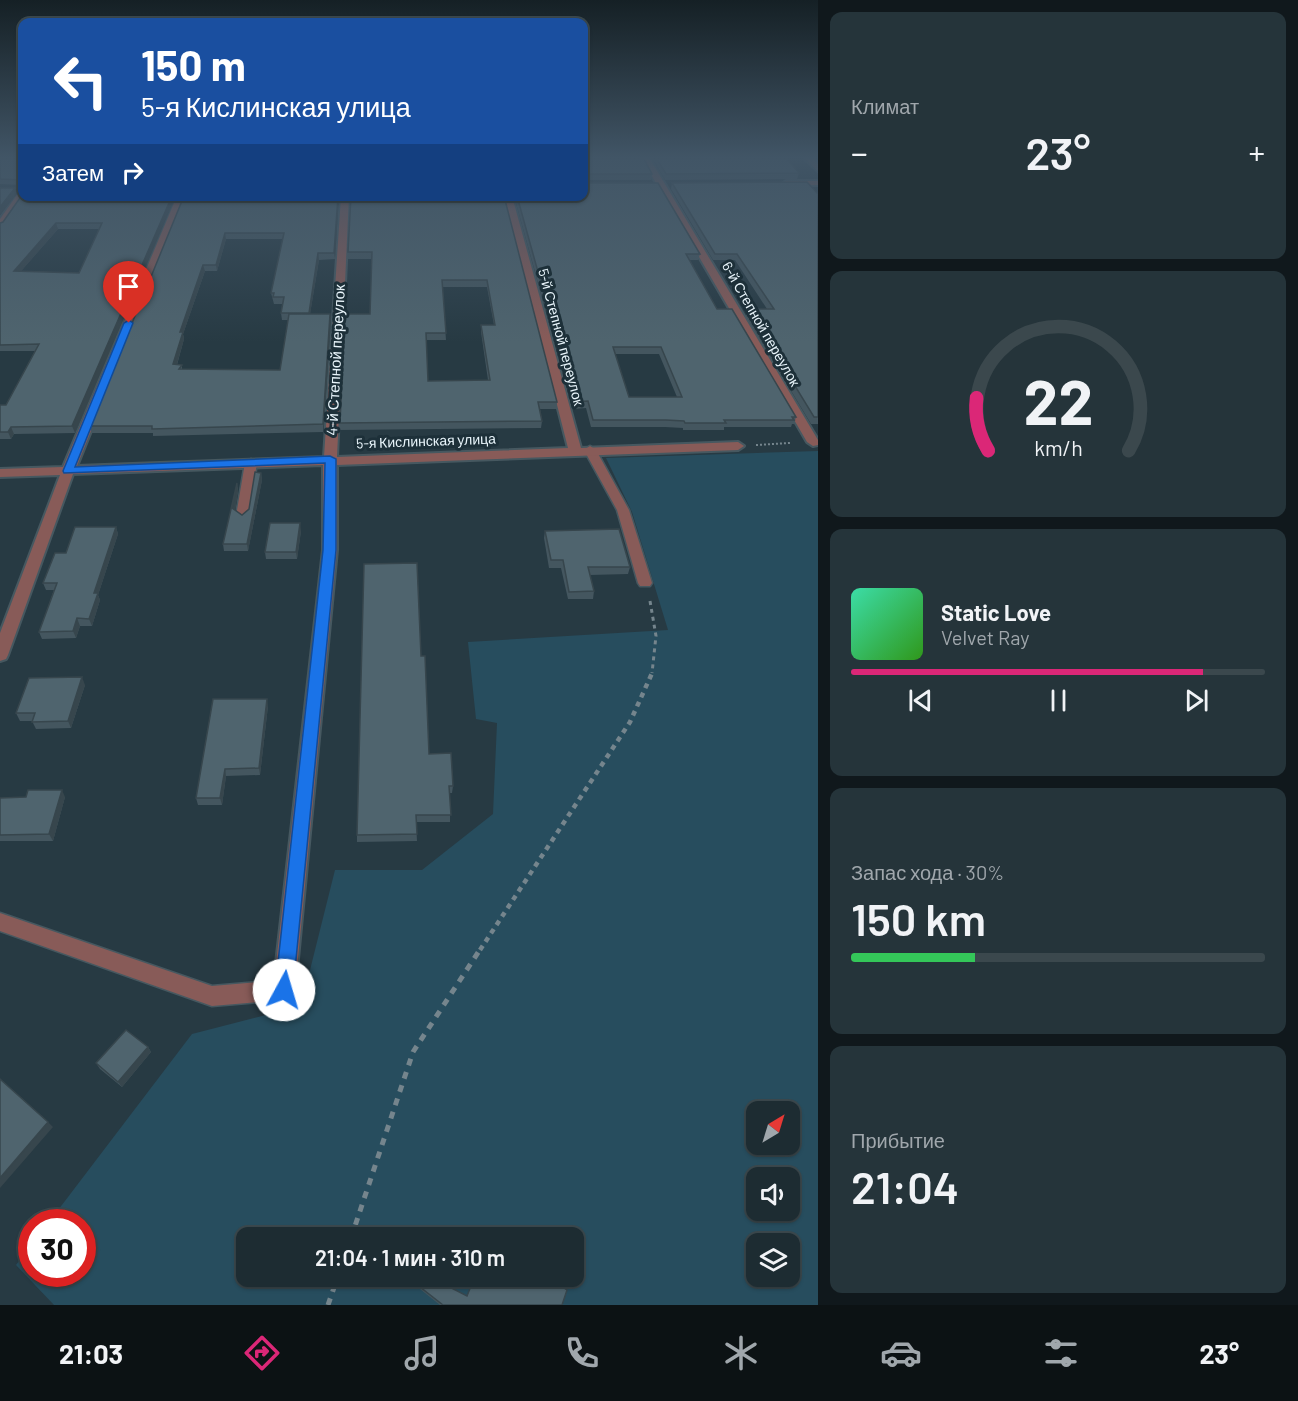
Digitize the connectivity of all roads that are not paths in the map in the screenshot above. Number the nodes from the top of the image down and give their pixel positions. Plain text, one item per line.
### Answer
1 (171, 220) edge
2 (344, 220) edge
3 (514, 220) edge
4 (683, 220) edge
5 (813, 442) road end
6 (738, 446) road end
7 (590, 450) junction
8 (575, 451) junction
9 (330, 459) junction
10 (250, 463) junction
11 (68, 471) junction
12 (0, 472) edge
13 (242, 516) edge
14 (645, 583) road end
15 (0, 655) edge
16 (0, 922) edge
17 (284, 990) joint

1 - 11 street
2 - 9 street, 4-й Степной переулок
3 - 8 street, 5-й Степной переулок
4 - 5 street, 6-й Степной переулок
6 - 7 street, 5-я Кислинская улица
7 - 8 street, 5-я Кислинская улица
7 - 14 lane
8 - 9 street, 5-я Кислинская улица
9 - 10 street, 5-я Кислинская улица
9 - 17 street, 4-й Степной переулок
10 - 11 street, 5-я Кислинская улица
10 - 13 lane
11 - 12 street, 5-я Кислинская улица
11 - 15 street
16 - 17 lane

